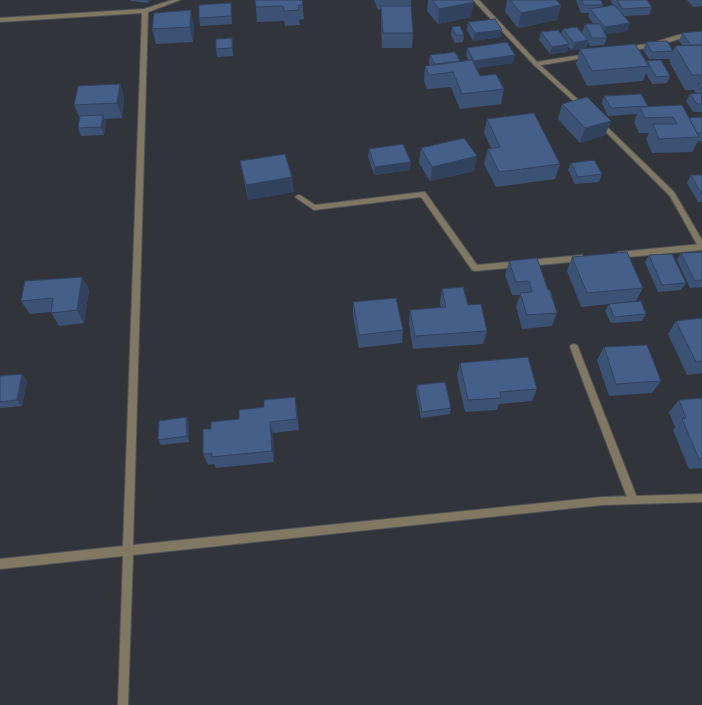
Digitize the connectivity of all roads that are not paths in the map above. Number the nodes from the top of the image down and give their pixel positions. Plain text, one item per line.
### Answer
1 (177, 0) edge
2 (476, 0) edge
3 (145, 11) junction
4 (0, 20) edge
5 (702, 34) edge
6 (622, 50) edge
7 (591, 55) edge
8 (536, 64) junction
9 (590, 114) edge
10 (596, 119) edge
11 (298, 197) dead end
12 (702, 246) edge
13 (608, 256) edge
14 (592, 257) edge
15 (574, 347) dead end
16 (702, 498) edge
17 (633, 500) junction
18 (127, 551) junction
19 (0, 564) edge
20 (123, 705) edge

1 - 3 street
2 - 8 street
3 - 4 street
3 - 18 street
5 - 6 street
7 - 8 street
8 - 9 street
10 - 12 street
11 - 14 street
12 - 13 street
15 - 17 street
16 - 17 street
17 - 18 street
18 - 19 street
18 - 20 street

